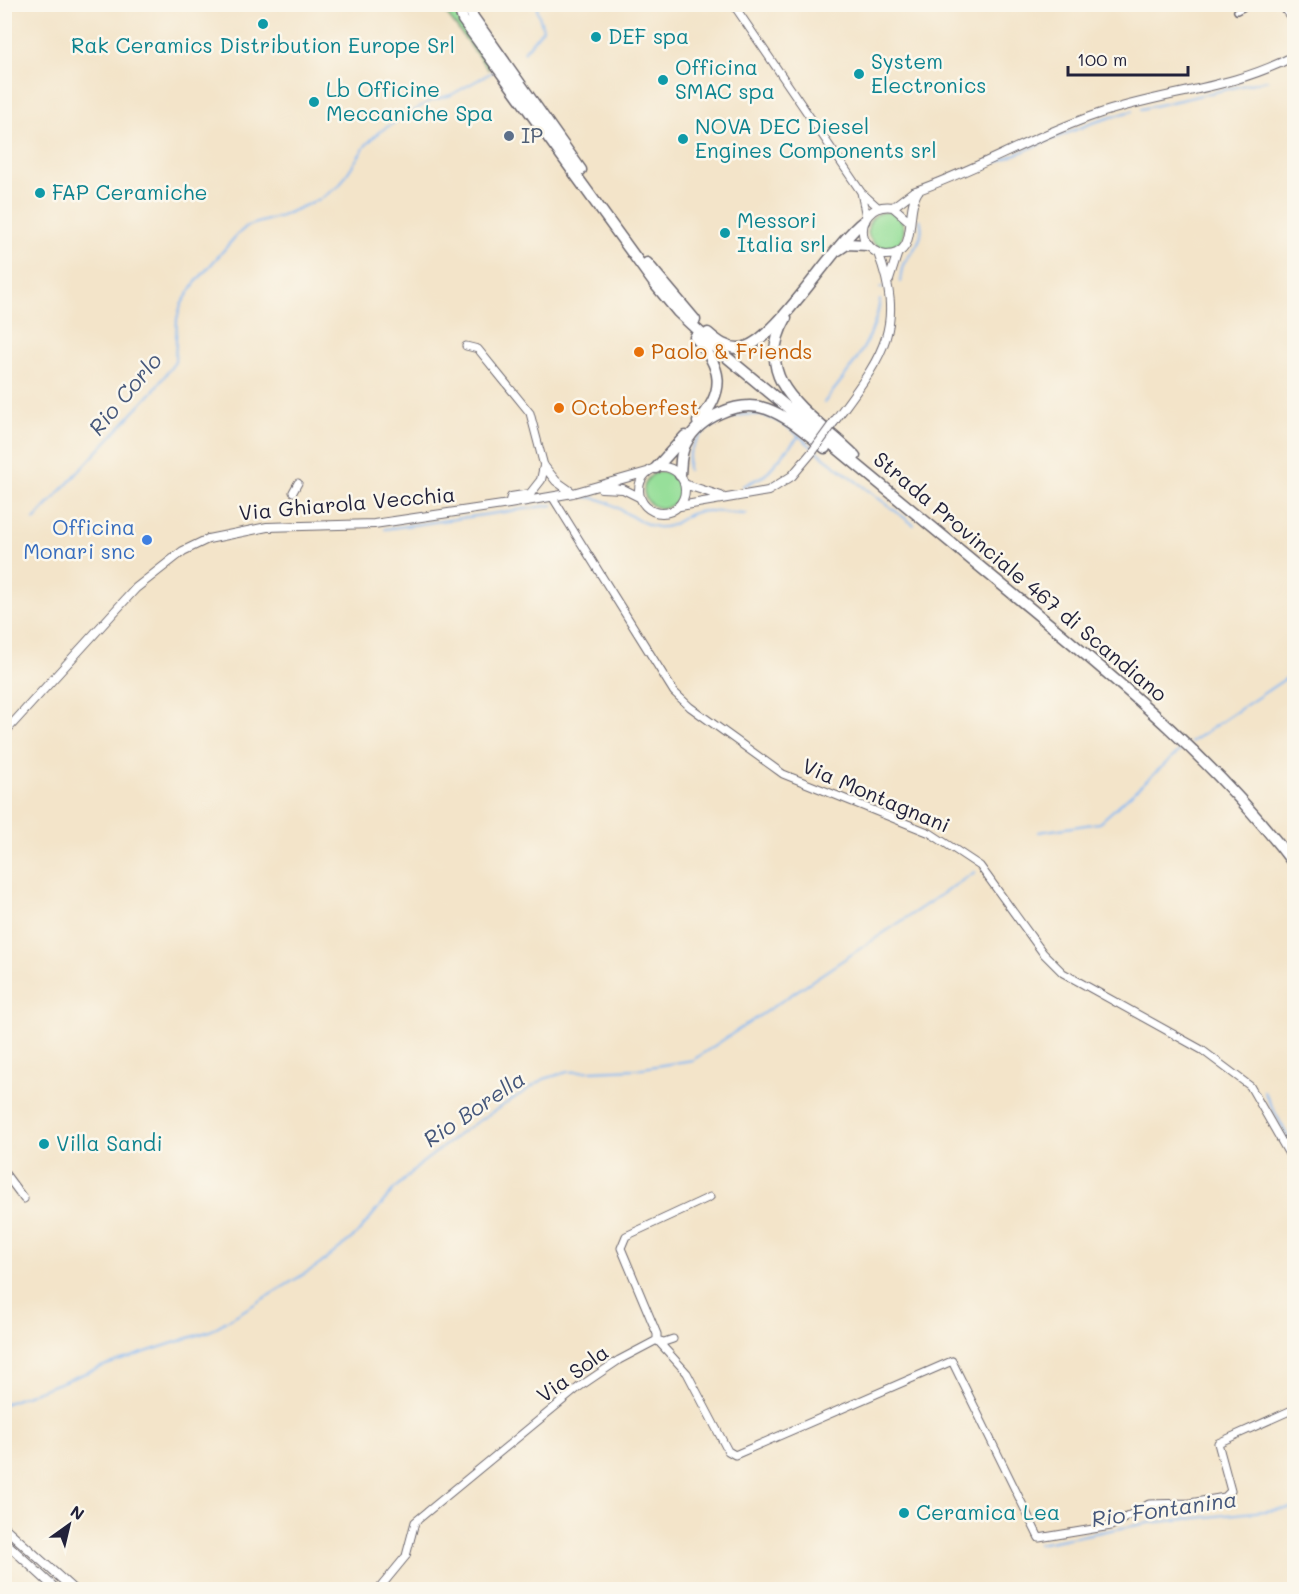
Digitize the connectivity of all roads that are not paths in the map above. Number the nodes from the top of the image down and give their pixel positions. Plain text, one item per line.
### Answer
1 (458, 4) edge
2 (468, 4) edge
3 (733, 4) edge
4 (1250, 4) edge
5 (1280, 4) edge
6 (1238, 11) dead end
7 (1294, 13) edge
8 (468, 19) junction
9 (1294, 56) edge
10 (920, 189) junction
11 (861, 192) junction
12 (893, 207) junction
13 (879, 208) junction
14 (865, 219) junction
15 (908, 220) junction
16 (867, 245) junction
17 (898, 252) junction
18 (878, 253) junction
19 (833, 254) junction
20 (644, 264) junction
21 (889, 280) junction
22 (795, 302) junction
23 (466, 346) dead end
24 (544, 466) junction
25 (651, 470) junction
26 (682, 479) junction
27 (541, 480) junction
28 (556, 481) junction
29 (298, 483) dead end
30 (591, 488) junction
31 (293, 492) dead end
32 (573, 493) junction
33 (639, 497) junction
34 (896, 497) junction
35 (553, 498) junction
36 (728, 498) junction
37 (509, 504) junction
38 (680, 506) junction
39 (4, 733) edge
40 (1294, 864) edge
41 (1294, 1163) edge
42 (4, 1172) edge
43 (710, 1197) dead end
44 (24, 1199) dead end
45 (673, 1339) dead end
46 (657, 1340) junction
47 (1294, 1409) edge
48 (4, 1527) edge
49 (4, 1541) edge
50 (57, 1590) edge
51 (74, 1590) edge
52 (378, 1590) edge

1 - 8 highway
2 - 8 highway
3 - 11 street
4 - 6 street
5 - 7 street
8 - 20 highway, Strada Provinciale 467 di Scandiano
9 - 10 street
10 - 12 street
10 - 15 street, Via Ghiarola Vecchia
11 - 13 street
11 - 14 street
12 - 13 street
12 - 15 street
13 - 14 street
14 - 16 street
14 - 19 highway
15 - 17 street, Via Ghiarola Vecchia
16 - 18 street
16 - 19 highway
17 - 18 street
17 - 21 street, Via Ghiarola Vecchia
18 - 21 street, Via Ghiarola Vecchia
19 - 22 highway
20 - 22 highway
20 - 25 highway
20 - 34 highway, Strada Provinciale 467 di Scandiano
21 - 36 street, Via Ghiarola Vecchia, bridge
22 - 34 highway
23 - 24 street
24 - 27 street
24 - 28 street
25 - 26 street, Via Ghiarola Vecchia
25 - 30 street, Via Ghiarola Vecchia
25 - 33 street
26 - 34 highway
26 - 36 street, Via Ghiarola Vecchia
26 - 38 street
27 - 35 street
27 - 37 street
28 - 32 street
28 - 35 street
29 - 31 street
30 - 32 street, Via Ghiarola Vecchia
30 - 33 street, Via Ghiarola Vecchia
32 - 35 street, Via Ghiarola Vecchia
33 - 38 street, Via Ghiarola Vecchia
34 - 40 highway, Strada Provinciale 467 di Scandiano
35 - 37 street, Via Ghiarola Vecchia
35 - 41 street, Via Montagnani
36 - 38 street, Via Ghiarola Vecchia
37 - 39 street, Via Ghiarola Vecchia
42 - 44 street
43 - 46 street
45 - 46 street
46 - 47 street
46 - 52 street, Via Sola
48 - 51 street
49 - 50 street

